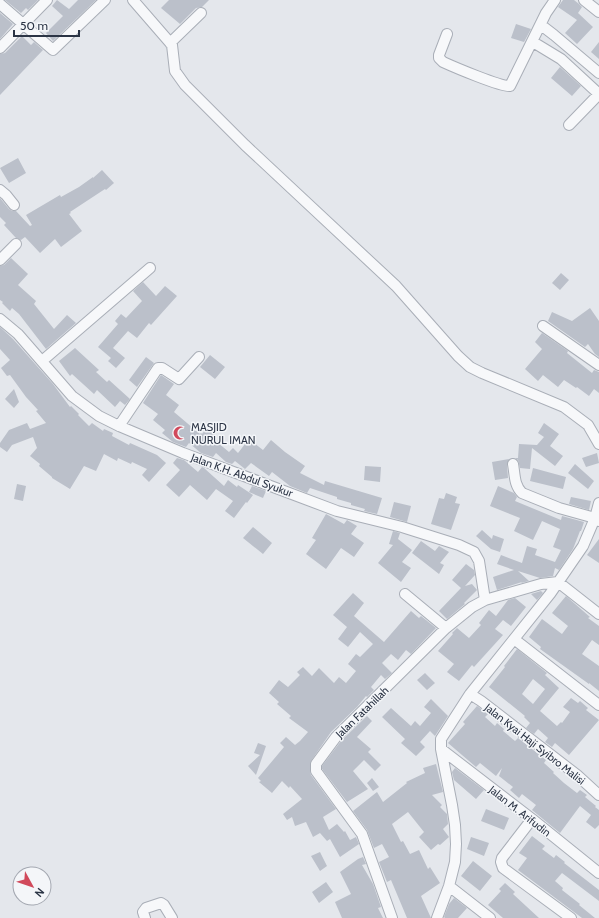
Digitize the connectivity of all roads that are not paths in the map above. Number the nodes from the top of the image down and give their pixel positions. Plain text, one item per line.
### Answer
1 (47, 0) edge
2 (105, 0) edge
3 (133, 0) edge
4 (555, 0) edge
5 (584, 0) edge
6 (0, 4) edge
7 (599, 12) edge
8 (201, 13) dead end
9 (23, 25) junction
10 (541, 25) junction
11 (447, 34) dead end
12 (533, 42) junction
13 (170, 43) junction
14 (0, 48) edge
15 (599, 73) edge
16 (599, 94) edge
17 (569, 124) dead end
18 (0, 190) edge
19 (14, 205) dead end
20 (16, 244) dead end
21 (0, 260) edge
22 (150, 268) dead end
23 (0, 319) edge
24 (543, 326) dead end
25 (199, 357) dead end
26 (42, 362) junction
27 (599, 365) edge
28 (119, 426) junction
29 (599, 444) edge
30 (514, 464) dead end
31 (599, 503) edge
32 (597, 520) edge
33 (558, 582) junction
34 (405, 594) dead end
35 (484, 600) junction
36 (599, 614) edge
37 (446, 628) junction
38 (514, 639) junction
39 (470, 694) junction
40 (599, 705) edge
41 (441, 749) junction
42 (599, 795) edge
43 (532, 819) junction
44 (599, 873) edge
45 (449, 886) junction
46 (145, 918) edge
47 (172, 918) edge
48 (392, 918) edge
49 (437, 918) edge
50 (490, 918) edge
51 (571, 918) edge

1 - 9 street
2 - 9 street
3 - 13 street
4 - 10 street
5 - 7 street
6 - 9 street
8 - 13 street
9 - 14 street
10 - 12 street
10 - 15 street
11 - 12 street
12 - 16 street
13 - 29 street
16 - 17 street
18 - 19 street
20 - 21 street
22 - 26 street
23 - 26 street, Jalan K.H. Abdul Syukur
24 - 27 street
25 - 28 street
26 - 28 street, Jalan K.H. Abdul Syukur
28 - 35 street, Jalan K.H. Abdul Syukur
30 - 32 street
31 - 32 street
32 - 33 street
33 - 35 street, Jalan Fatahillah
33 - 36 street
33 - 38 street
34 - 37 street
35 - 37 street, Jalan Fatahillah
37 - 48 street, Jalan Fatahillah
38 - 39 street
38 - 40 street
39 - 41 street
39 - 42 street, Jalan Kyai Haji Syibro Malisi
41 - 43 street, Jalan M. Arifudin
41 - 45 street
43 - 44 street, Jalan M. Arifudin
43 - 51 street
45 - 49 street
45 - 50 street
46 - 47 street

